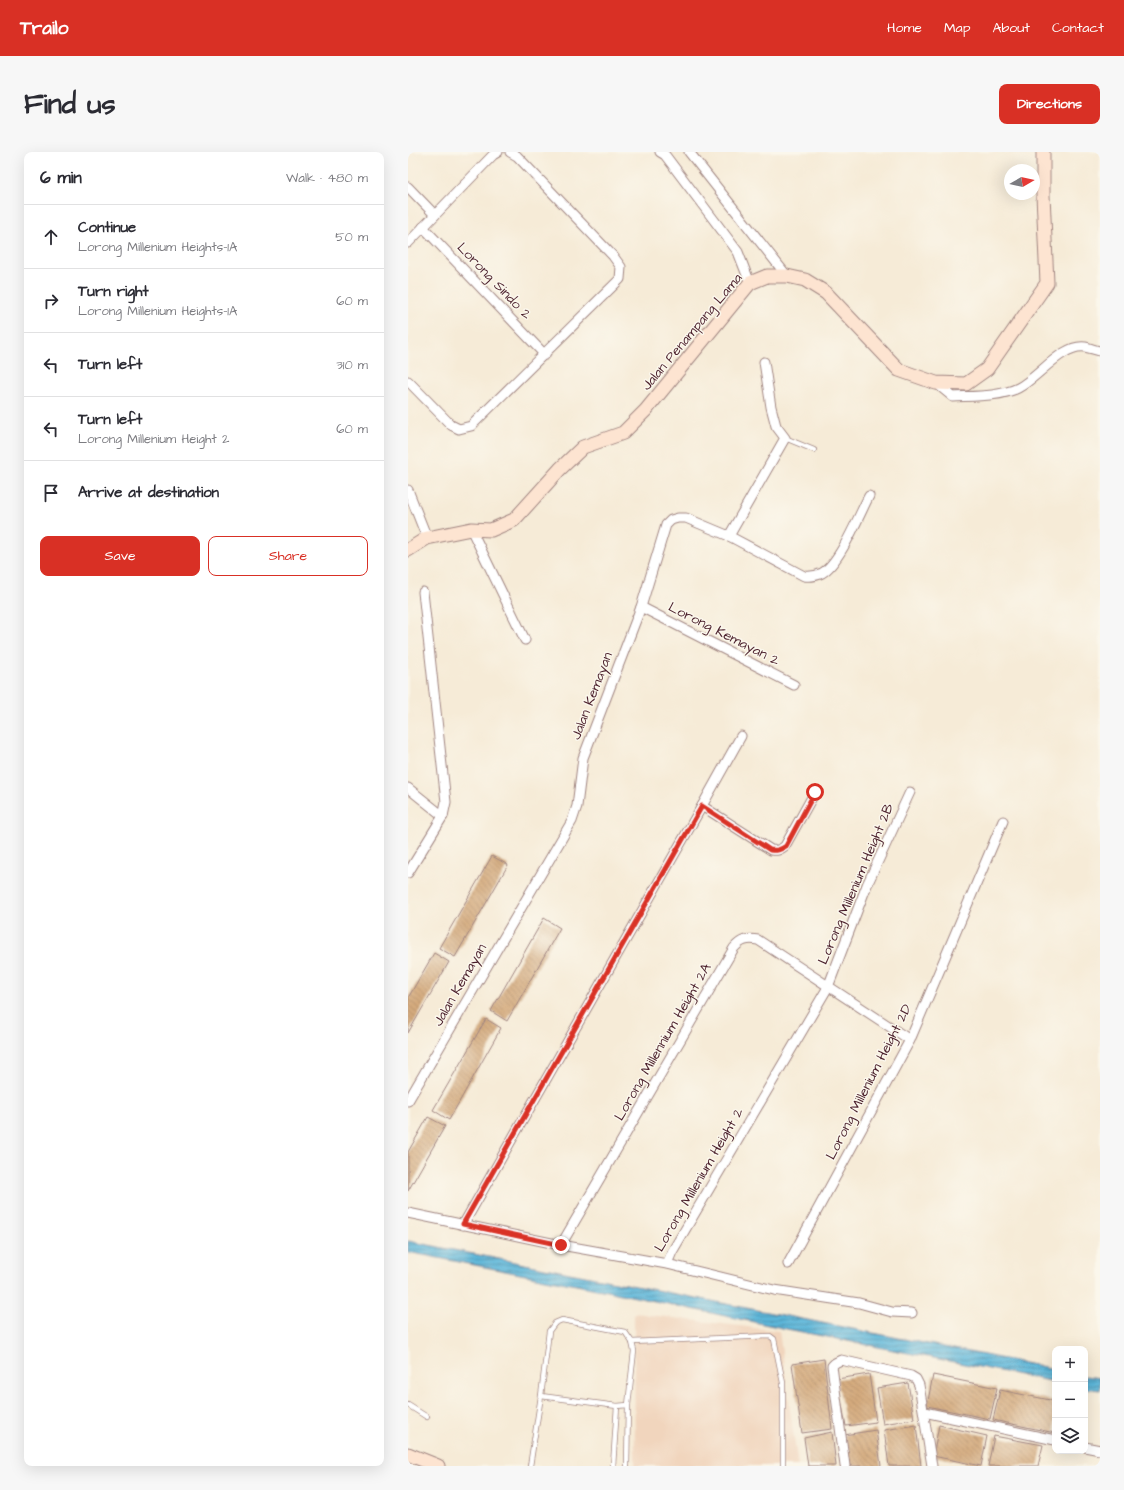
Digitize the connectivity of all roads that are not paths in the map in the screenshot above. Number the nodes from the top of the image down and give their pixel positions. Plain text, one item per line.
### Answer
1 (498, 152) edge
2 (510, 152) edge
3 (660, 152) edge
4 (689, 152) edge
5 (1043, 152) edge
6 (408, 187) edge
7 (435, 215) junction
8 (423, 227) junction
9 (408, 243) edge
10 (787, 276) junction
11 (750, 283) junction
12 (1100, 351) edge
13 (545, 355) junction
14 (764, 362) dead end
15 (408, 381) edge
16 (936, 383) junction
17 (785, 438) junction
18 (814, 450) dead end
19 (408, 490) edge
20 (869, 496) dead end
21 (471, 529) junction
22 (729, 536) junction
23 (427, 538) junction
24 (408, 550) edge
25 (423, 592) dead end
26 (641, 607) junction
27 (525, 640) dead end
28 (794, 685) dead end
29 (741, 736) dead end
30 (408, 788) edge
31 (815, 792) dead end
32 (910, 792) dead end
33 (702, 806) junction
34 (443, 816) junction
35 (1003, 821) dead end
36 (408, 873) edge
37 (828, 986) junction
38 (910, 1040) junction
39 (408, 1101) edge
40 (408, 1213) edge
41 (463, 1224) junction
42 (561, 1245) junction
43 (667, 1264) junction
44 (788, 1264) dead end
45 (912, 1313) dead end
46 (632, 1342) junction
47 (541, 1396) junction
48 (408, 1405) edge
49 (628, 1405) junction
50 (617, 1406) junction
51 (924, 1412) junction
52 (427, 1417) dead end
53 (1052, 1439) edge
54 (1088, 1448) edge
55 (1100, 1450) edge
56 (408, 1454) edge
57 (438, 1466) edge
58 (530, 1466) edge
59 (613, 1466) edge
60 (627, 1466) edge
61 (783, 1466) edge
62 (845, 1466) edge
63 (932, 1466) edge

1 - 7 street
2 - 13 street
3 - 11 street
4 - 10 street
5 - 16 main road, Jalan Penampang Lama
6 - 7 street
7 - 8 street
8 - 9 street
8 - 13 street, Lorong Sindo 2
10 - 11 main road, Jalan Penampang Lama
10 - 16 main road, Jalan Penampang Lama
11 - 21 main road, Jalan Penampang Lama
12 - 16 street
13 - 15 street
14 - 17 street
17 - 18 lane
17 - 22 street
19 - 23 street
20 - 22 street, Jalan Kemayan
21 - 23 main road, Jalan Penampang Lama
21 - 27 street
22 - 26 street, Jalan Kemayan
23 - 24 main road, Jalan Penampang Lama
25 - 34 street
26 - 28 street, Lorong Kemayan 2
26 - 39 street, Jalan Kemayan
29 - 33 street
30 - 34 street
31 - 33 street
32 - 37 street, Lorong Millenium Height 2B
33 - 41 street
34 - 36 street
35 - 38 street, Lorong Millenium Height 2D
37 - 38 street
37 - 42 street, Lorong Millennium Height 2A
37 - 43 street, Lorong Millenium Height 2
38 - 44 street, Lorong Millenium Height 2D
40 - 41 street, Lorong Millenium Height 2
41 - 42 street, Lorong Millenium Height 2
42 - 43 street, Lorong Millenium Height 2
43 - 45 street
46 - 47 lane
46 - 49 lane
46 - 61 lane
47 - 50 lane
47 - 58 lane
48 - 52 lane
49 - 50 lane
49 - 60 lane
50 - 59 lane
51 - 53 street
51 - 62 street
51 - 63 street
54 - 55 street
56 - 57 main road

